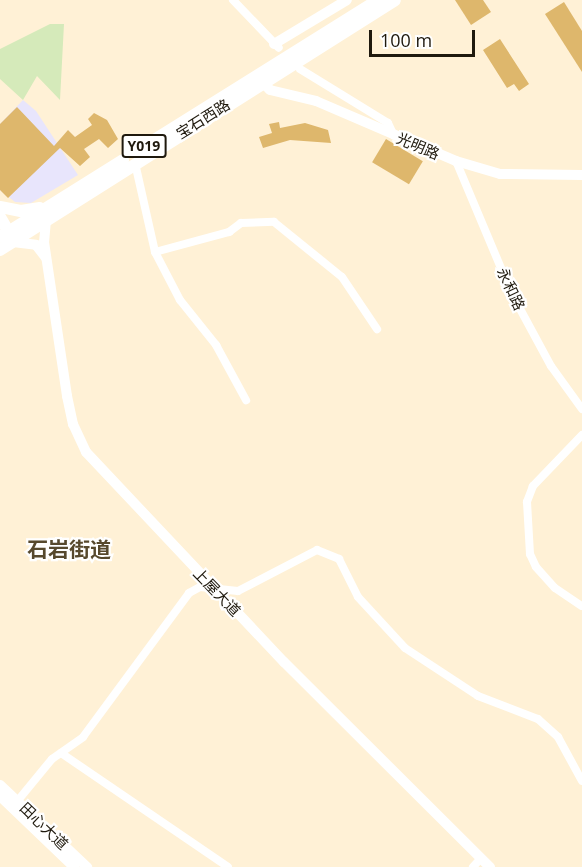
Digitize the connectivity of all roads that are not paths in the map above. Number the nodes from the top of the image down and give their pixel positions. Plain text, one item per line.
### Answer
1 (233, 0) edge
2 (347, 0) edge
3 (378, 0) edge
4 (395, 0) edge
5 (277, 46) joint
6 (300, 58) junction
7 (281, 66) junction
8 (262, 82) junction
9 (394, 136) junction
10 (456, 161) junction
11 (135, 162) junction
12 (582, 175) edge
13 (53, 205) junction
14 (0, 207) edge
15 (0, 217) edge
16 (46, 220) junction
17 (5, 236) edge
18 (0, 250) edge
19 (155, 252) junction
20 (47, 261) junction
21 (378, 329) dead end
22 (246, 400) dead end
23 (582, 409) edge
24 (582, 435) edge
25 (216, 591) junction
26 (582, 606) edge
27 (62, 753) junction
28 (581, 777) edge
29 (0, 784) edge
30 (0, 796) edge
31 (15, 804) junction
32 (481, 858) junction
33 (74, 867) edge
34 (87, 867) edge
35 (228, 867) edge
36 (473, 867) edge
37 (490, 867) edge

1 - 5 street
2 - 5 street
3 - 6 main road, 宝石西路 / Y019
4 - 6 main road, 宝石西路 / Y019
6 - 7 main road, 宝石西路 / Y019
6 - 9 street
7 - 8 main road, 宝石西路 / Y019
7 - 13 main road, 宝石西路 / Y019
8 - 9 street, 光明路
8 - 11 main road, 宝石西路 / Y019
9 - 10 street, 光明路
10 - 12 street, 光明路
10 - 23 street, 永和路
11 - 16 main road, 宝石西路 / Y019
11 - 19 street
13 - 14 main road
13 - 17 main road, 宝石西路 / Y019
15 - 17 main road
16 - 17 main road, 宝石西路 / Y019
16 - 20 street, 上屋大道
17 - 18 main road
17 - 20 street
19 - 21 street
19 - 22 street
20 - 25 street, 上屋大道
24 - 26 street
25 - 27 street
25 - 28 street
25 - 32 street, 上屋大道
27 - 31 street
27 - 35 street
29 - 31 street, 田心大道
30 - 31 street, 田心大道
31 - 33 street, 田心大道
31 - 34 street, 田心大道
32 - 36 street
32 - 37 street, 上屋大道

